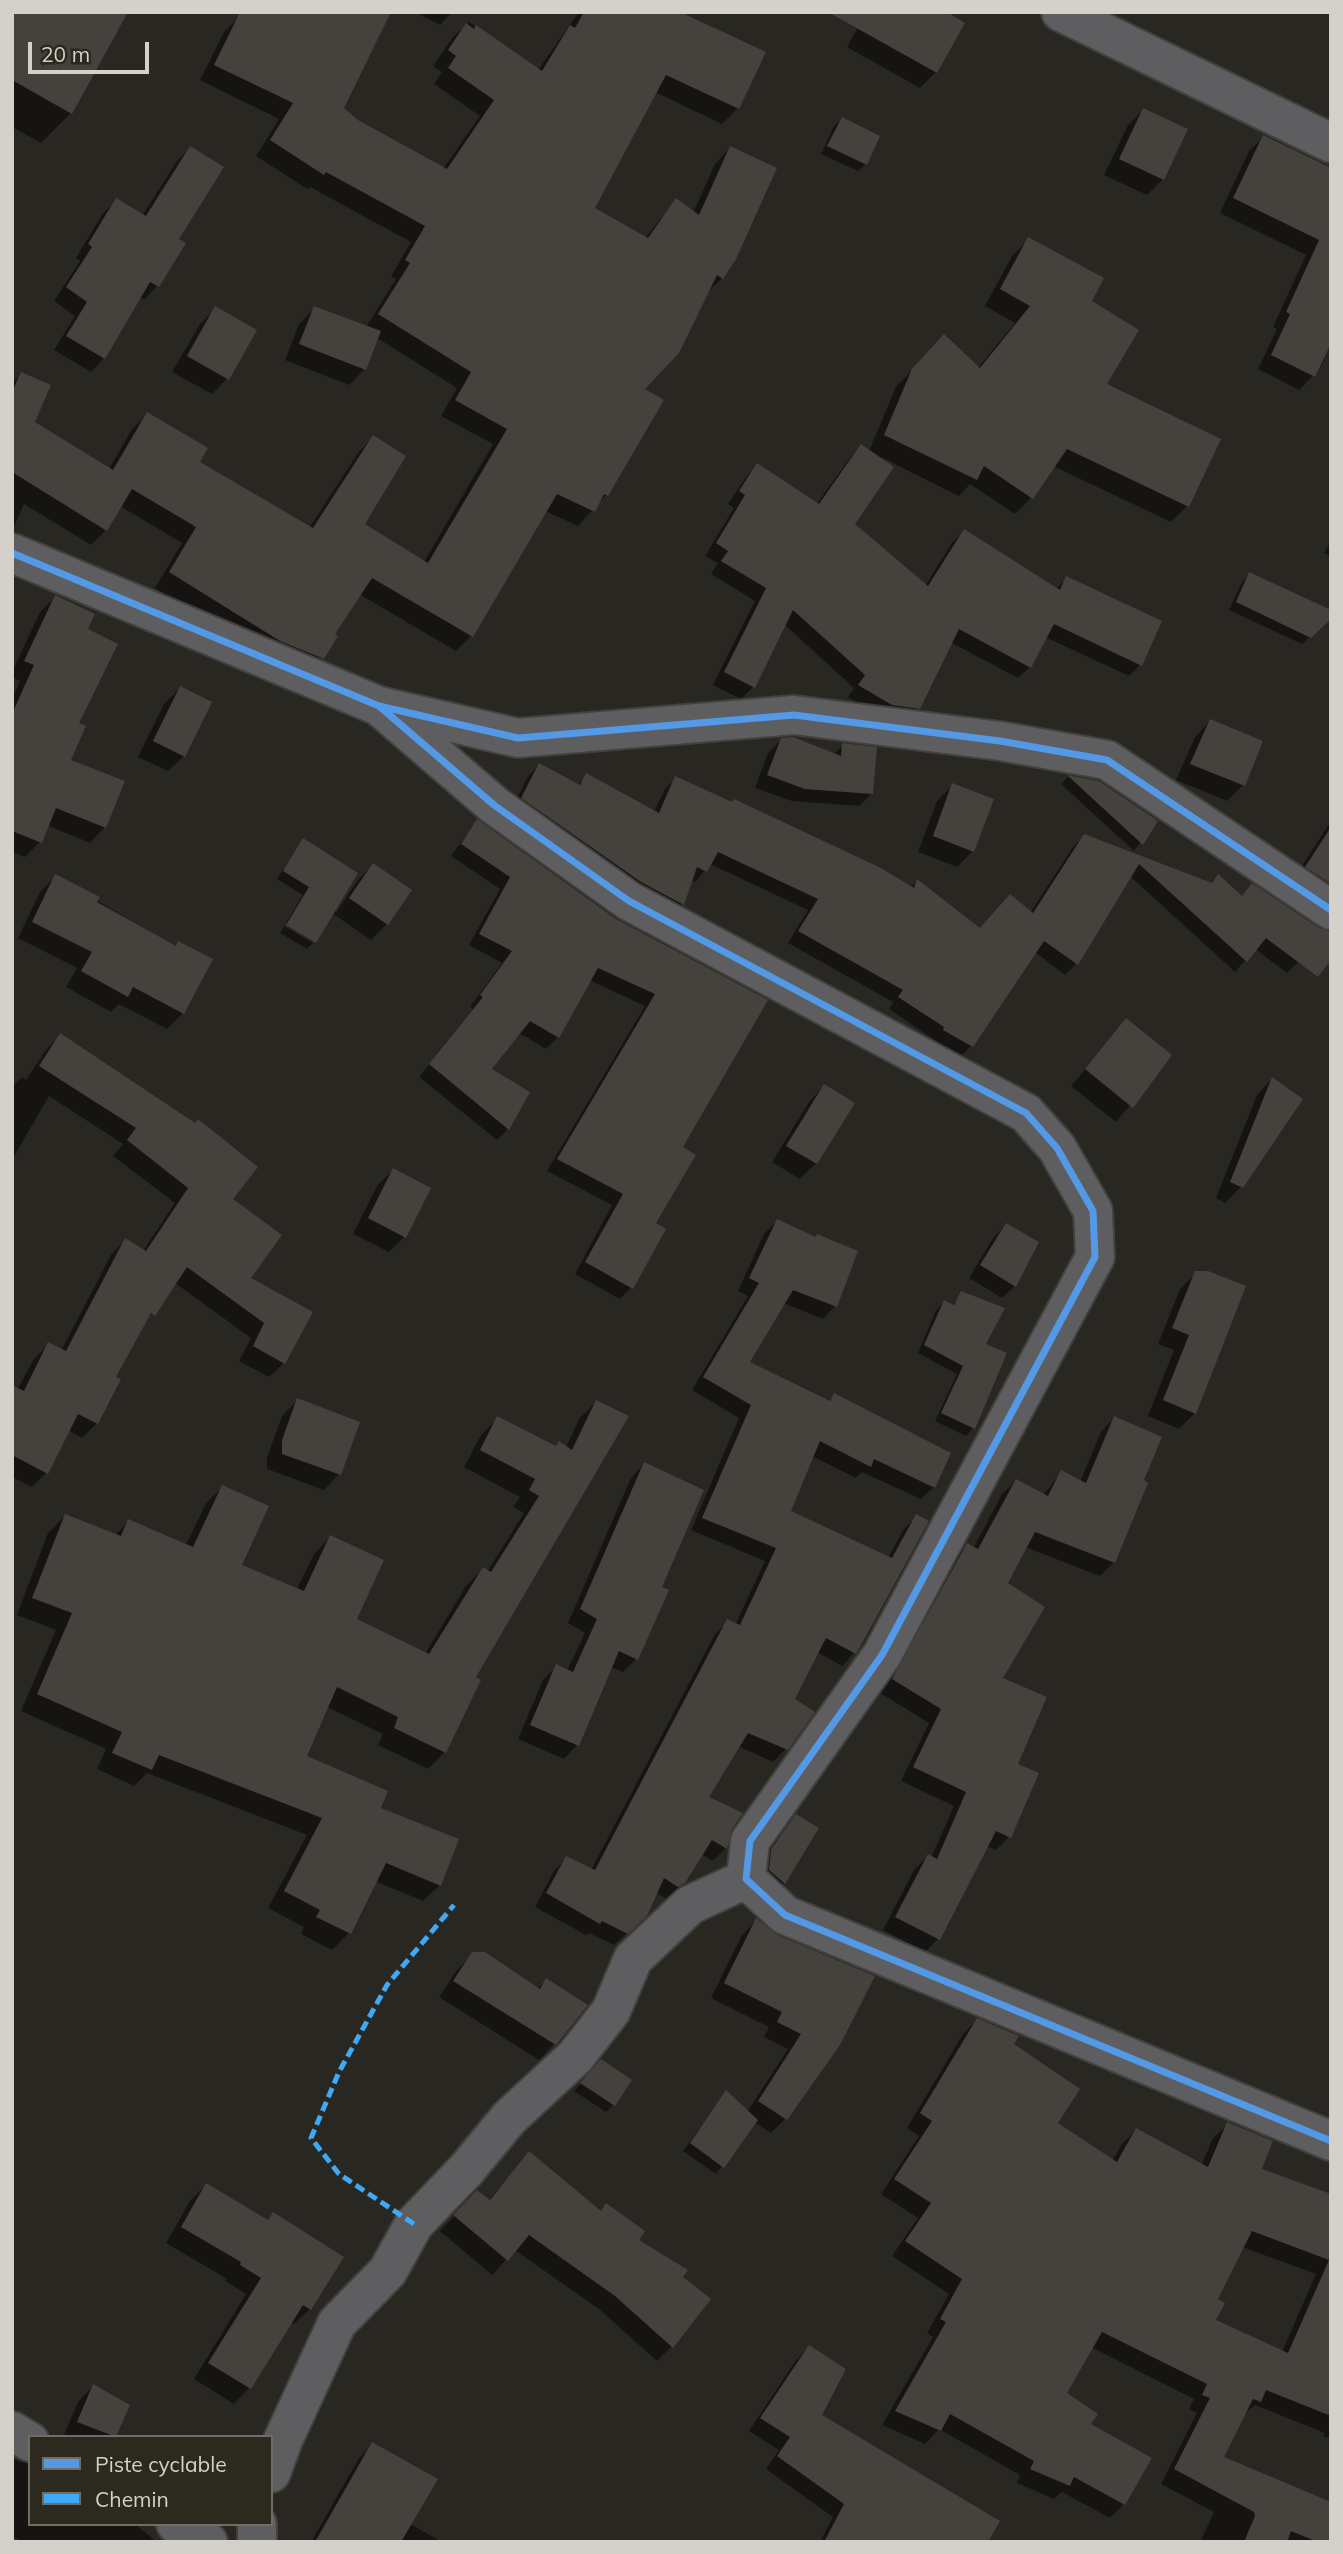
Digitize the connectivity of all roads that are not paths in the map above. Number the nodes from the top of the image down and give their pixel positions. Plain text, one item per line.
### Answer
1 (1061, 12) edge
2 (1331, 143) edge
3 (12, 553) edge
4 (379, 706) junction
5 (1331, 910) edge
6 (746, 1879) junction
7 (1331, 2141) edge
8 (12, 2431) edge
9 (28, 2440) edge
10 (273, 2468) edge
11 (180, 2526) edge
12 (208, 2542) edge

1 - 2 street
3 - 4 street
4 - 5 street
4 - 6 street
6 - 7 street
6 - 10 street
8 - 9 street
11 - 12 street

